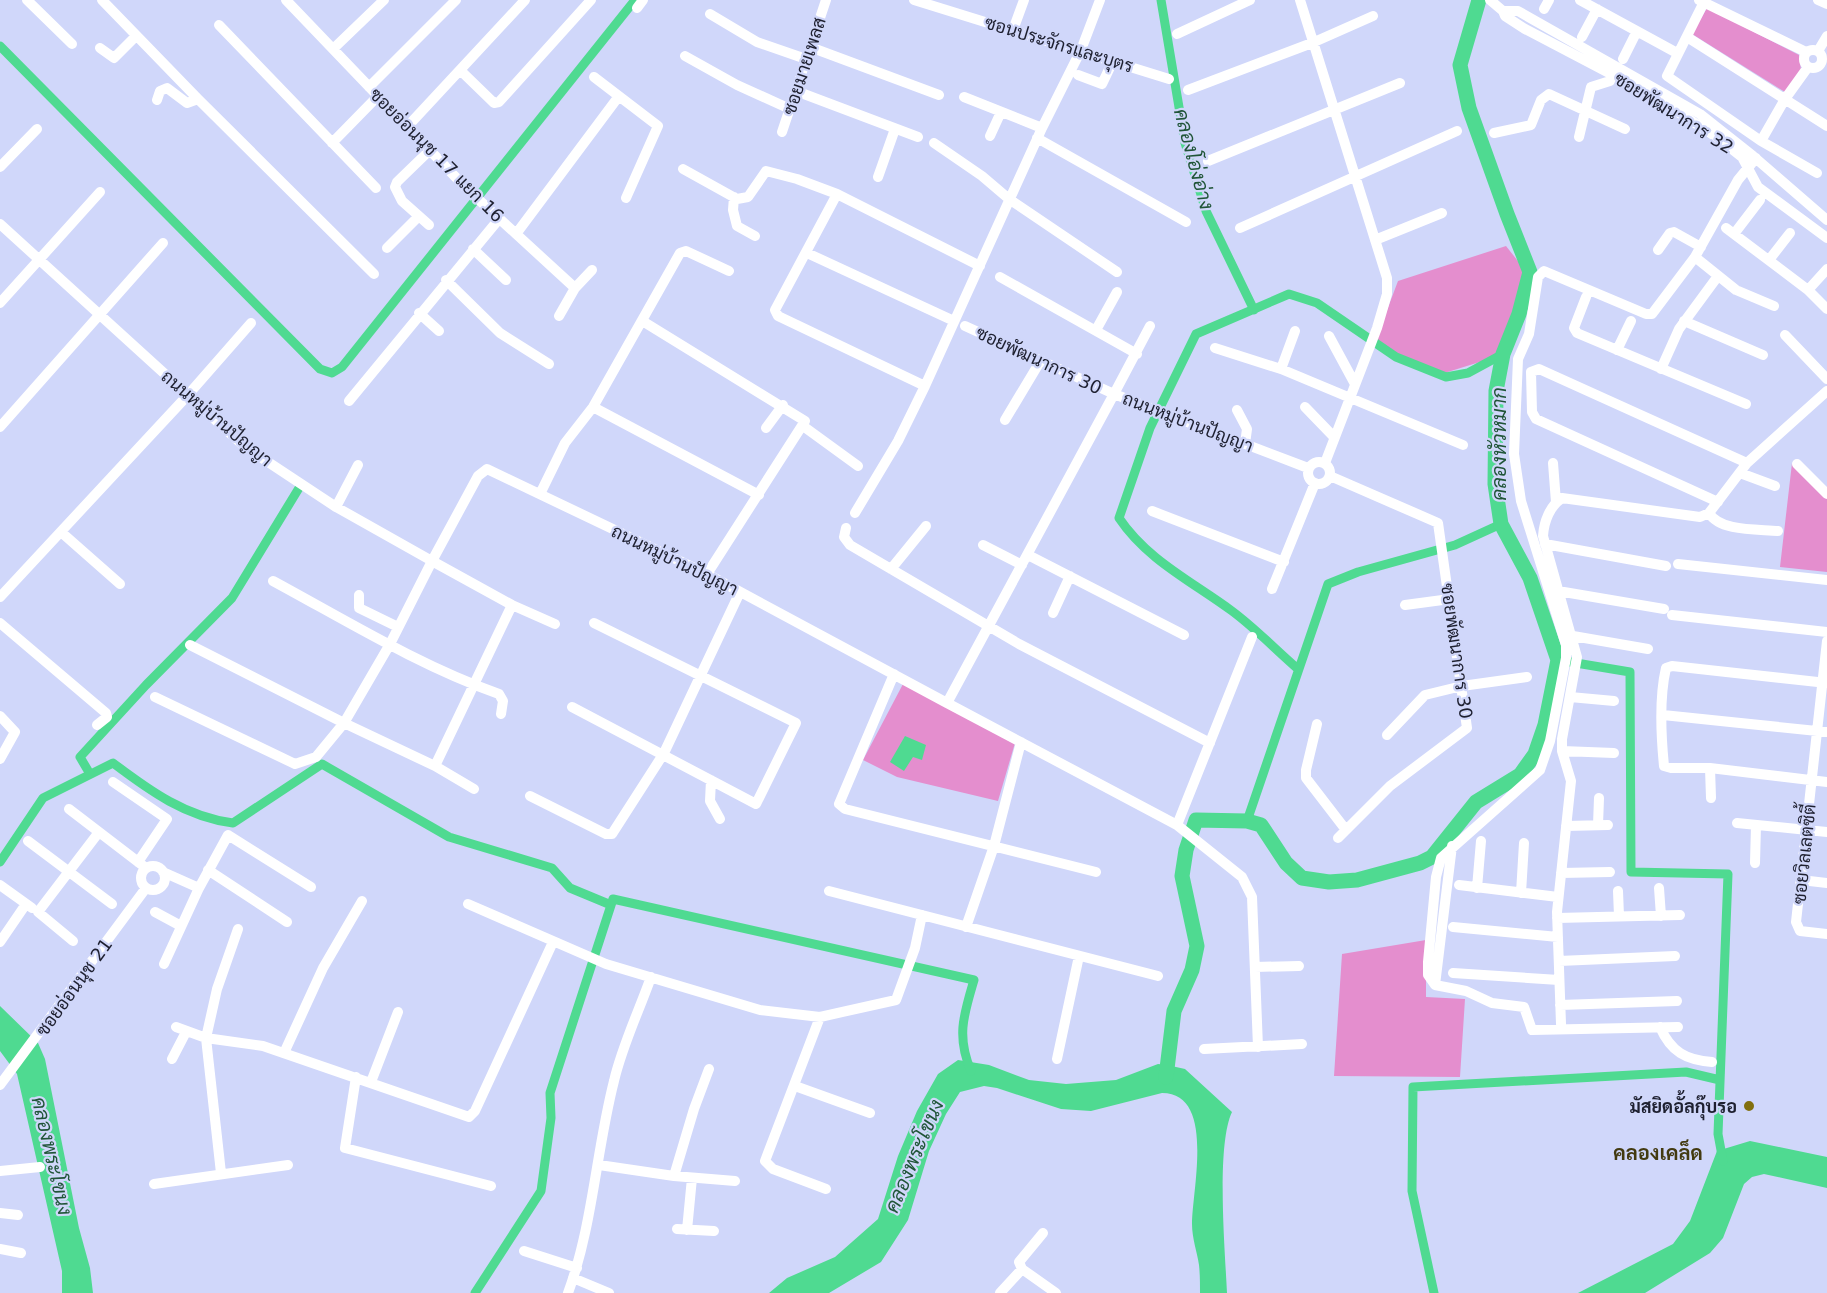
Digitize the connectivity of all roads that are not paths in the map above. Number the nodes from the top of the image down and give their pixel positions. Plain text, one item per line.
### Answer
1 (27, 0) edge
2 (102, 0) edge
3 (384, 0) edge
4 (456, 0) edge
5 (525, 0) edge
6 (591, 0) edge
7 (826, 0) edge
8 (914, 0) edge
9 (1024, 0) edge
10 (1100, 0) edge
11 (1247, 0) edge
12 (1300, 0) edge
13 (1580, 0) edge
14 (1818, 0) edge
15 (290, 1) edge
16 (1702, 1) edge
17 (1827, 4) edge
18 (948, 5) edge
19 (1496, 6) edge
20 (1597, 9) junction
21 (710, 14) dead end
22 (1373, 16) dead end
23 (219, 25) dead end
24 (1013, 30) junction
25 (1637, 32) junction
26 (1177, 34) dead end
27 (136, 36) junction
28 (1827, 36) edge
29 (1582, 37) dead end
30 (1687, 37) junction
31 (1312, 43) junction
32 (72, 44) dead end
33 (100, 48) dead end
34 (810, 48) junction
35 (333, 49) junction
36 (1081, 50) junction
37 (1818, 51) junction
38 (1806, 52) junction
39 (1677, 53) junction
40 (685, 56) dead end
41 (806, 59) junction
42 (1623, 59) dead end
43 (1113, 61) junction
44 (1824, 64) edge
45 (1808, 67) junction
46 (460, 70) junction
47 (1078, 75) dead end
48 (1614, 75) junction
49 (594, 76) dead end
50 (1169, 79) dead end
51 (1400, 83) dead end
52 (369, 87) junction
53 (1188, 90) dead end
54 (796, 91) junction
55 (939, 95) dead end
56 (378, 96) junction
57 (619, 96) junction
58 (964, 97) dead end
59 (198, 99) junction
60 (1785, 99) junction
61 (157, 100) dead end
62 (790, 109) junction
63 (1333, 109) junction
64 (1584, 110) junction
65 (1001, 112) junction
66 (1827, 126) edge
67 (407, 127) junction
68 (37, 129) dead end
69 (895, 129) junction
70 (1625, 129) dead end
71 (1457, 131) dead end
72 (782, 132) dead end
73 (1040, 133) junction
74 (1494, 133) dead end
75 (990, 136) dead end
76 (918, 137) dead end
77 (1579, 137) dead end
78 (1761, 141) junction
79 (332, 142) junction
80 (934, 143) dead end
81 (430, 150) junction
82 (1756, 158) junction
83 (1208, 161) dead end
84 (0, 167) edge
85 (1748, 168) junction
86 (683, 169) dead end
87 (1817, 173) dead end
88 (878, 177) dead end
89 (1355, 177) junction
90 (376, 188) dead end
91 (100, 192) dead end
92 (837, 194) junction
93 (734, 197) junction
94 (626, 198) dead end
95 (1009, 200) junction
96 (1760, 200) dead end
97 (1442, 213) dead end
98 (419, 216) junction
99 (499, 219) junction
100 (1827, 220) edge
101 (1186, 222) dead end
102 (0, 224) edge
103 (429, 225) dead end
104 (1240, 228) dead end
105 (1790, 233) dead end
106 (516, 234) junction
107 (755, 236) dead end
108 (1827, 238) edge
109 (1375, 240) junction
110 (163, 243) dead end
111 (1701, 247) junction
112 (387, 248) dead end
113 (473, 249) junction
114 (1658, 250) dead end
115 (807, 253) junction
116 (1695, 257) junction
117 (39, 259) junction
118 (1769, 260) junction
119 (980, 266) junction
120 (1827, 269) edge
121 (592, 270) dead end
122 (729, 271) dead end
123 (1117, 272) dead end
124 (374, 274) dead end
125 (1718, 276) junction
126 (1000, 277) dead end
127 (446, 280) junction
128 (506, 280) dead end
129 (575, 288) junction
130 (1808, 290) junction
131 (1117, 292) dead end
132 (1586, 297) dead end
133 (0, 303) edge
134 (1774, 306) dead end
135 (1827, 309) edge
136 (419, 313) junction
137 (98, 316) junction
138 (559, 316) dead end
139 (1631, 321) dead end
140 (1684, 321) junction
141 (644, 322) junction
142 (251, 323) dead end
143 (960, 323) junction
144 (1150, 326) dead end
145 (1096, 330) junction
146 (439, 331) dead end
147 (1294, 331) dead end
148 (1785, 335) dead end
149 (1329, 336) dead end
150 (1215, 348) dead end
151 (1617, 350) junction
152 (1137, 354) junction
153 (1763, 355) dead end
154 (1041, 360) junction
155 (549, 364) dead end
156 (1281, 369) junction
157 (1661, 369) junction
158 (1827, 380) edge
159 (1355, 384) junction
160 (925, 386) junction
161 (1827, 391) edge
162 (1114, 394) junction
163 (187, 396) junction
164 (1349, 398) junction
165 (349, 401) dead end
166 (1746, 404) dead end
167 (783, 405) junction
168 (592, 407) junction
169 (1305, 407) dead end
170 (1237, 410) dead end
171 (1005, 420) dead end
172 (803, 426) junction
173 (0, 427) edge
174 (766, 429) dead end
175 (1334, 437) junction
176 (1245, 444) junction
177 (1463, 445) dead end
178 (1325, 463) junction
179 (1553, 463) dead end
180 (1747, 464) junction
181 (1797, 464) dead end
182 (358, 465) dead end
183 (858, 466) dead end
184 (1308, 468) junction
185 (1740, 473) junction
186 (1330, 476) junction
187 (1315, 483) junction
188 (1775, 486) dead end
189 (540, 494) junction
190 (1827, 494) edge
191 (759, 495) junction
192 (1556, 502) junction
193 (1718, 502) junction
194 (336, 507) junction
195 (1152, 511) dead end
196 (855, 513) dead end
197 (1709, 513) junction
198 (926, 526) dead end
199 (846, 528) dead end
200 (1778, 531) dead end
201 (61, 532) junction
202 (1545, 544) junction
203 (983, 545) dead end
204 (1028, 555) junction
205 (432, 561) junction
206 (1284, 562) junction
207 (1678, 564) dead end
208 (1022, 565) junction
209 (1666, 566) dead end
210 (891, 569) junction
211 (707, 574) junction
212 (1070, 576) junction
213 (1827, 580) edge
214 (273, 581) dead end
215 (120, 584) dead end
216 (1272, 590) dead end
217 (1558, 591) junction
218 (740, 592) junction
219 (359, 594) dead end
220 (0, 597) edge
221 (1450, 599) junction
222 (512, 605) junction
223 (1405, 605) dead end
224 (1053, 613) dead end
225 (0, 623) edge
226 (594, 623) dead end
227 (555, 624) dead end
228 (398, 627) junction
229 (990, 627) junction
230 (1827, 632) edge
231 (1184, 635) dead end
232 (1573, 636) junction
233 (1252, 637) dead end
234 (1827, 641) edge
235 (390, 644) junction
236 (190, 645) dead end
237 (1648, 649) dead end
238 (894, 674) junction
239 (700, 676) junction
240 (1527, 677) dead end
241 (1825, 683) edge
242 (474, 685) junction
243 (1462, 686) junction
244 (155, 697) dead end
245 (1570, 697) junction
246 (1614, 700) dead end
247 (947, 703) junction
248 (572, 707) dead end
249 (501, 714) dead end
250 (1663, 715) junction
251 (0, 716) edge
252 (344, 723) junction
253 (1317, 724) dead end
254 (97, 725) dead end
255 (1822, 732) edge
256 (1387, 735) dead end
257 (1022, 742) junction
258 (1210, 743) junction
259 (1562, 751) junction
260 (664, 753) junction
261 (1614, 753) dead end
262 (0, 759) edge
263 (435, 766) junction
264 (1710, 768) junction
265 (711, 780) junction
266 (1812, 781) junction
267 (112, 782) dead end
268 (1827, 782) edge
269 (474, 789) dead end
270 (530, 796) dead end
271 (1599, 798) dead end
272 (1711, 798) dead end
273 (69, 809) dead end
274 (720, 819) dead end
275 (1737, 823) dead end
276 (1756, 825) junction
277 (1566, 826) junction
278 (1182, 828) junction
279 (1806, 830) junction
280 (99, 832) junction
281 (1827, 832) edge
282 (1481, 841) dead end
283 (28, 842) dead end
284 (1524, 843) dead end
285 (994, 846) junction
286 (1755, 863) dead end
287 (142, 865) junction
288 (208, 870) junction
289 (69, 871) junction
290 (163, 872) junction
291 (1096, 872) dead end
292 (1610, 872) dead end
293 (1560, 873) junction
294 (1801, 880) junction
295 (1827, 883) edge
296 (0, 885) edge
297 (1458, 885) dead end
298 (311, 887) dead end
299 (146, 888) junction
300 (199, 888) junction
301 (1477, 888) junction
302 (1659, 888) dead end
303 (829, 891) dead end
304 (1618, 891) dead end
305 (1521, 893) junction
306 (1558, 897) junction
307 (362, 901) dead end
308 (27, 904) junction
309 (112, 904) dead end
310 (468, 904) dead end
311 (38, 912) junction
312 (155, 912) dead end
313 (922, 915) junction
314 (1661, 915) junction
315 (1680, 915) dead end
316 (1619, 916) junction
317 (1557, 918) junction
318 (287, 922) dead end
319 (181, 926) junction
320 (966, 927) junction
321 (1453, 927) dead end
322 (238, 929) dead end
323 (1827, 934) edge
324 (1558, 937) junction
325 (73, 941) dead end
326 (0, 942) edge
327 (553, 942) junction
328 (1079, 956) junction
329 (1675, 956) dead end
330 (1559, 962) junction
331 (164, 964) dead end
332 (1299, 966) dead end
333 (1255, 967) junction
334 (1453, 973) dead end
335 (1158, 976) dead end
336 (651, 977) junction
337 (1559, 980) junction
338 (1677, 1001) dead end
339 (1560, 1005) junction
340 (398, 1012) dead end
341 (820, 1017) junction
342 (1561, 1024) dead end
343 (1660, 1027) junction
344 (1678, 1027) dead end
345 (206, 1038) junction
346 (1302, 1044) dead end
347 (1258, 1047) junction
348 (1204, 1049) dead end
349 (284, 1053) junction
350 (171, 1059) dead end
351 (1057, 1059) dead end
352 (1712, 1062) dead end
353 (709, 1069) dead end
354 (356, 1077) junction
355 (371, 1082) junction
356 (0, 1085) edge
357 (795, 1086) junction
358 (870, 1113) dead end
359 (288, 1165) dead end
360 (599, 1165) junction
361 (40, 1167) dead end
362 (0, 1172) edge
363 (221, 1173) junction
364 (674, 1176) junction
365 (692, 1178) junction
366 (735, 1181) dead end
367 (154, 1184) dead end
368 (491, 1185) dead end
369 (826, 1189) dead end
370 (0, 1213) edge
371 (18, 1215) dead end
372 (714, 1232) dead end
373 (1043, 1233) dead end
374 (0, 1249) edge
375 (524, 1251) dead end
376 (21, 1253) dead end
377 (1023, 1269) junction
378 (575, 1273) junction
379 (568, 1293) edge
380 (609, 1293) edge
381 (1000, 1293) edge
382 (1056, 1293) edge

1 - 32 street
2 - 27 street
3 - 35 street
4 - 52 street
5 - 46 street
6 - 46 street
7 - 34 street, ซอยมายเพลส
8 - 18 street, ซอนประจักรและบุตร
9 - 24 street
10 - 36 street
11 - 26 street
12 - 31 street
13 - 20 street
14 - 17 street
15 - 35 street, ซอยอ่อนนุช 17 แยก 16
16 - 30 street
16 - 38 street
18 - 24 street, ซอนประจักรและบุตร
19 - 48 street, ซอยพัฒนาการ 32
19 - 82 street, ซอยพัฒนาการ 32
20 - 25 street
20 - 29 street
21 - 41 street
22 - 31 street
23 - 79 street
24 - 36 street, ซอนประจักรและบุตร
25 - 39 street
25 - 42 street
27 - 33 street
27 - 59 street
28 - 37 street
30 - 39 street
30 - 60 street
31 - 53 street
31 - 63 street
34 - 41 street, ซอยมายเพลส
34 - 55 street
35 - 52 street, ซอยอ่อนนุช 17 แยก 16
36 - 43 street, ซอนประจักรและบุตร
36 - 73 street
37 - 38 street
37 - 44 street
38 - 45 street
39 - 78 street
40 - 62 street
41 - 54 street, ซอยมายเพลส
43 - 47 street
43 - 50 street, ซอนประจักรและบุตร
44 - 45 street
45 - 60 street
46 - 67 street
48 - 64 street
48 - 85 street, ซอยพัฒนาการ 32
49 - 57 street
51 - 63 street
52 - 56 street, ซอยอ่อนนุช 17 แยก 16
54 - 62 street, ซอยมายเพลส
54 - 69 street
56 - 67 street, ซอยอ่อนนุช 17 แยก 16
56 - 79 street
57 - 94 street
57 - 106 street
58 - 65 street
59 - 61 street
59 - 124 street
60 - 66 street
60 - 78 street
62 - 72 street, ซอยมายเพลส
63 - 83 street
63 - 89 street
64 - 70 street
64 - 74 street
64 - 77 street
65 - 73 street
65 - 75 street
67 - 81 street, ซอยอ่อนนุช 17 แยก 16
68 - 84 street
69 - 76 street
69 - 88 street
71 - 89 street
73 - 95 street
73 - 101 street
78 - 87 street
79 - 90 street
80 - 95 street
81 - 98 street
81 - 99 street, ซอยอ่อนนุช 17 แยก 16
82 - 85 street
82 - 100 street, ซอยพัฒนาการ 32
85 - 108 street, ซอยพัฒนาการ 32
85 - 111 street
86 - 93 street
89 - 104 street
89 - 109 street
91 - 117 street
92 - 93 street
92 - 115 street
92 - 119 street
93 - 107 street
95 - 119 street
95 - 123 street
96 - 118 street
97 - 109 street
98 - 103 street
98 - 112 street
99 - 106 street, ซอยอ่อนนุช 17 แยก 16
99 - 113 street
102 - 117 street, ถนนหมู่บ้านปัญญา
105 - 118 street
106 - 129 street, ซอยอ่อนนุช 17 แยก 16
109 - 159 street
110 - 137 street
111 - 114 street
111 - 116 street
113 - 127 street
113 - 128 street
115 - 143 street, ซอยพัฒนาการ 30
115 - 160 street
116 - 125 street
116 - 343 street
117 - 133 street
117 - 137 street, ถนนหมู่บ้านปัญญา
118 - 130 street
119 - 143 street
120 - 130 street
121 - 129 street
122 - 141 street
125 - 134 street
125 - 140 street
126 - 145 street
127 - 136 street
127 - 155 street
129 - 138 street
130 - 135 street
131 - 145 street
132 - 151 street
136 - 146 street
136 - 165 street
137 - 163 street, ถนนหมู่บ้านปัญญา
137 - 173 street
139 - 151 street
140 - 153 street
140 - 157 street
141 - 167 street
141 - 168 street
142 - 163 street
143 - 154 street, ซอยพัฒนาการ 30
143 - 160 street
144 - 152 street
145 - 152 street
147 - 156 street
148 - 158 street
149 - 159 street
150 - 156 street
151 - 157 street
152 - 162 street
154 - 162 street, ซอยพัฒนาการ 30
154 - 171 street
156 - 164 street
157 - 166 street
159 - 164 street
160 - 196 street
161 - 180 street
162 - 176 street, ถนนหมู่บ้านปัญญา
162 - 204 street, ถนนหมู่บ้านปัญญา
163 - 194 street, ถนนหมู่บ้านปัญญา
163 - 201 street
164 - 175 street
164 - 177 street
167 - 172 street
167 - 174 street
168 - 189 street
168 - 191 street
169 - 175 street
170 - 176 street
172 - 183 street
172 - 191 street
175 - 178 street
176 - 184 street, ถนนหมู่บ้านปัญญา
178 - 184 street
178 - 186 street
179 - 192 street
180 - 185 street
180 - 193 street
181 - 190 street
182 - 194 street
184 - 187 street
185 - 188 street
185 - 193 street
186 - 187 street
186 - 221 street, ซอยพัฒนาการ 30
187 - 206 street
189 - 205 street, ถนนหมู่บ้านปัญญา
189 - 211 street, ถนนหมู่บ้านปัญญา
191 - 211 street
192 - 197 street
192 - 202 street
193 - 197 street
194 - 205 street, ถนนหมู่บ้านปัญญา
195 - 206 street
197 - 200 street
198 - 210 street
199 - 210 street
201 - 215 street
201 - 220 street
202 - 209 street
202 - 217 street
203 - 208 street
204 - 208 street, ถนนหมู่บ้านปัญญา
204 - 212 street
205 - 222 street
205 - 228 street
206 - 216 street
207 - 213 street
208 - 229 street, ถนนหมู่บ้านปัญญา
210 - 229 street
211 - 218 street, ถนนหมู่บ้านปัญญา
212 - 224 street
212 - 231 street
214 - 235 street
217 - 230 street
217 - 232 street
218 - 238 street, ถนนหมู่บ้านปัญญา
218 - 239 street
219 - 228 street
221 - 223 street
221 - 243 street, ซอยพัฒนาการ 30
222 - 227 street
222 - 242 street
225 - 254 street
226 - 239 street
228 - 235 street
229 - 247 street, ถนนหมู่บ้านปัญญา
229 - 258 street
232 - 237 street
232 - 245 street
233 - 258 street
234 - 241 street, ซอยวิลเลตซิตี้
235 - 242 street
235 - 252 street
236 - 252 street
238 - 247 street, ถนนหมู่บ้านปัญญา
238 - 285 street
239 - 260 street
239 - 265 street
240 - 243 street
241 - 250 street
241 - 255 street, ซอยวิลเลตซิตี้
242 - 249 street
242 - 263 street
243 - 253 street, ซอยพัฒนาการ 30
243 - 256 street
244 - 252 street
245 - 246 street
245 - 259 street
247 - 257 street
248 - 260 street
250 - 255 street
250 - 264 street
251 - 262 street
252 - 263 street
255 - 266 street, ซอยวิลเลตซิตี้
257 - 278 street
257 - 285 street
258 - 278 street
259 - 261 street
259 - 277 street
260 - 265 street
260 - 270 street
263 - 269 street
264 - 266 street
264 - 272 street
265 - 274 street
266 - 268 street
266 - 279 street, ซอยวิลเลตซิตี้
267 - 287 street
271 - 277 street
273 - 280 street
275 - 276 street
276 - 279 street
276 - 286 street
277 - 293 street
278 - 333 street
279 - 281 street
279 - 294 street, ซอยวิลเลตซิตี้
280 - 287 street
280 - 289 street
282 - 301 street
283 - 289 street
284 - 305 street
285 - 291 street
285 - 320 street
287 - 290 street
287 - 299 street
288 - 298 street
288 - 300 street
288 - 318 street
289 - 309 street
289 - 311 street
290 - 299 street
290 - 300 street
292 - 293 street
293 - 306 street
294 - 295 street
294 - 323 street, ซอยวิลเลตซิตี้
296 - 308 street
297 - 301 street
299 - 356 street, ซอยอ่อนนุช 21
300 - 319 street
301 - 305 street
302 - 314 street
303 - 313 street
304 - 316 street
305 - 306 street
306 - 317 street
307 - 349 street
308 - 311 street
308 - 326 street
310 - 327 street
311 - 325 street
312 - 319 street
313 - 320 street
313 - 341 street
314 - 315 street
314 - 316 street
316 - 317 street
317 - 324 street
319 - 331 street
320 - 328 street
321 - 324 street
322 - 345 street
324 - 330 street
327 - 336 street
327 - 355 street
328 - 335 street
328 - 351 street
329 - 330 street
330 - 337 street
332 - 333 street
333 - 347 street
334 - 337 street
336 - 341 street
336 - 360 street
337 - 339 street
338 - 339 street
339 - 342 street
340 - 355 street
341 - 357 street
343 - 344 street
343 - 352 street
345 - 349 street
345 - 350 street
345 - 363 street
346 - 347 street
347 - 348 street
349 - 354 street
353 - 364 street
354 - 355 street
354 - 368 street
357 - 358 street
357 - 369 street
359 - 363 street
360 - 364 street
360 - 378 street
361 - 362 street
363 - 367 street
364 - 365 street
365 - 366 street
365 - 372 street
370 - 371 street
373 - 377 street
374 - 376 street
375 - 378 street
377 - 381 street
377 - 382 street
378 - 379 street
378 - 380 street

